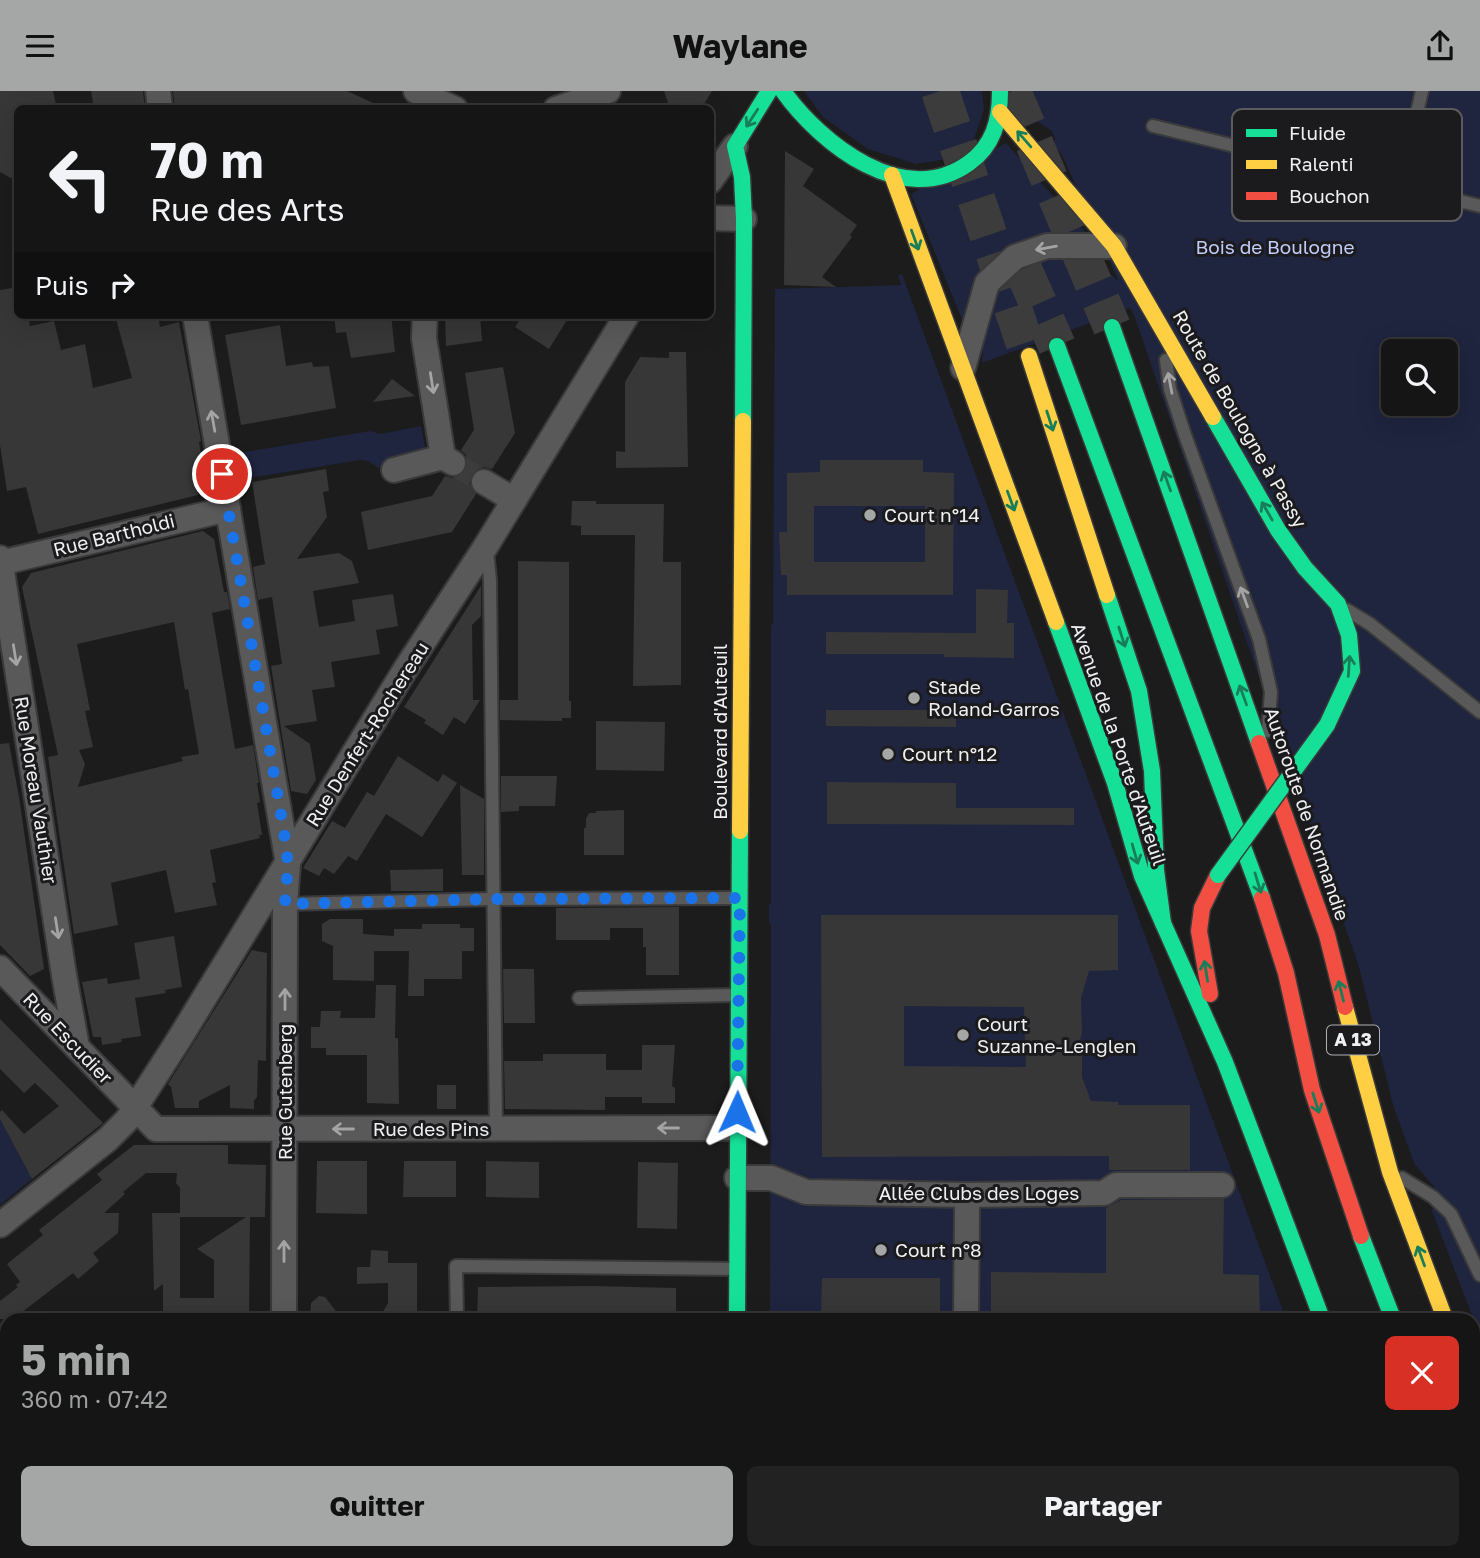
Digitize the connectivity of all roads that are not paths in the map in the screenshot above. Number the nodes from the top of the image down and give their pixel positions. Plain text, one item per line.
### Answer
1 (416, 91) edge
2 (608, 91) edge
3 (769, 91) edge
4 (1000, 91) edge
5 (1422, 91) edge
6 (786, 103) edge
7 (446, 105) edge
8 (568, 105) edge
9 (1416, 109) edge
10 (1000, 111) junction
11 (1153, 127) dead end
12 (1232, 146) edge
13 (746, 150) junction
14 (892, 175) junction
15 (742, 177) junction
16 (714, 178) edge
17 (1462, 202) edge
18 (1480, 206) edge
19 (714, 218) edge
20 (744, 219) junction
21 (1114, 246) junction
22 (196, 319) edge
23 (425, 319) edge
24 (625, 319) edge
25 (1160, 323) junction
26 (1112, 327) tunnel mouth
27 (1057, 346) tunnel mouth
28 (1029, 356) tunnel mouth
29 (962, 368) junction
30 (394, 470) dead end
31 (484, 482) tunnel mouth
32 (514, 500) junction
33 (228, 509) junction
34 (486, 546) junction
35 (0, 562) edge
36 (1338, 604) junction
37 (1480, 712) edge
38 (1266, 759) junction
39 (288, 864) junction
40 (740, 898) junction
41 (492, 899) junction
42 (285, 904) junction
43 (1163, 923) junction
44 (0, 968) edge
45 (64, 975) junction
46 (739, 995) junction
47 (579, 998) dead end
48 (30, 999) junction
49 (77, 1047) junction
50 (1225, 1062) junction
51 (135, 1107) junction
52 (737, 1128) junction
53 (285, 1129) junction
54 (496, 1129) junction
55 (1390, 1172) junction
56 (737, 1178) junction
57 (1222, 1185) dead end
58 (967, 1209) dead end
59 (0, 1225) edge
60 (737, 1269) junction
61 (1480, 1275) edge
62 (284, 1313) edge
63 (457, 1313) edge
64 (737, 1313) edge
65 (966, 1313) edge
66 (1320, 1313) edge
67 (1389, 1313) edge
68 (1443, 1313) edge

1 - 7 street
2 - 8 street
3 -> 13 main road
4 - 10 main road
5 - 9 lane
6 - 14 main road
10 - 14 main road
21 -> 10 main road, Route de Boulogne à Passy
11 - 12 lane
13 - 15 main road, Boulevard d'Auteuil
13 - 15 main road
13 - 16 street
14 -> 29 main road, Avenue de la Porte d'Auteuil
15 - 20 main road, Boulevard d'Auteuil
17 - 18 lane
19 - 20 street
20 - 40 main road, Boulevard d'Auteuil
21 - 25 main road, Route de Boulogne à Passy
21 -> 29 street
33 -> 22 street
23 -> 30 street
24 - 32 street, Rue Denfert-Rochereau
36 -> 25 main road, Route de Boulogne à Passy
38 -> 25 lane
38 -> 26 main road, Autoroute de Normandie / A 13
27 -> 67 main road, A 13
28 -> 43 main road
29 -> 43 main road, Avenue de la Porte d'Auteuil
31 - 32 street
32 - 34 street, Rue Denfert-Rochereau
33 - 35 street, Rue Bartholdi
33 - 39 street
34 - 39 street, Rue Denfert-Rochereau
34 - 41 lane
35 -> 45 street, Rue Moreau Vauthier
36 - 37 lane, Route de Boulogne à Passy
50 -> 36 main road, bridge
55 -> 38 main road, Autoroute de Normandie / A 13
39 - 42 street, Rue Gutenberg
39 - 51 street, Rue Denfert-Rochereau
40 - 41 lane
40 - 46 main road, Boulevard d'Auteuil
41 - 42 lane
41 - 54 lane
53 -> 42 street, Rue Gutenberg
43 - 50 main road, Avenue de la Porte d'Auteuil
44 - 48 street, Rue Escudier
45 - 48 street
45 - 49 street, Rue Moreau Vauthier
46 - 47 lane
46 - 52 main road, Boulevard d'Auteuil
48 - 49 street, Rue Escudier
49 - 51 street, Rue Escudier
50 - 66 main road, Avenue de la Porte d'Auteuil
51 - 53 street, Rue des Pins
51 - 59 street, Rue Denfert-Rochereau
52 -> 54 street, Rue des Pins
52 - 56 main road, Boulevard d'Auteuil
54 -> 53 street, Rue des Pins
62 -> 53 street, Rue Gutenberg
55 - 61 lane
68 -> 55 main road, Autoroute de Normandie / A 13
56 - 57 street, Allée Clubs des Loges
56 - 60 main road, Boulevard d'Auteuil
58 - 65 street
60 - 63 lane
60 - 64 main road, Boulevard d'Auteuil

